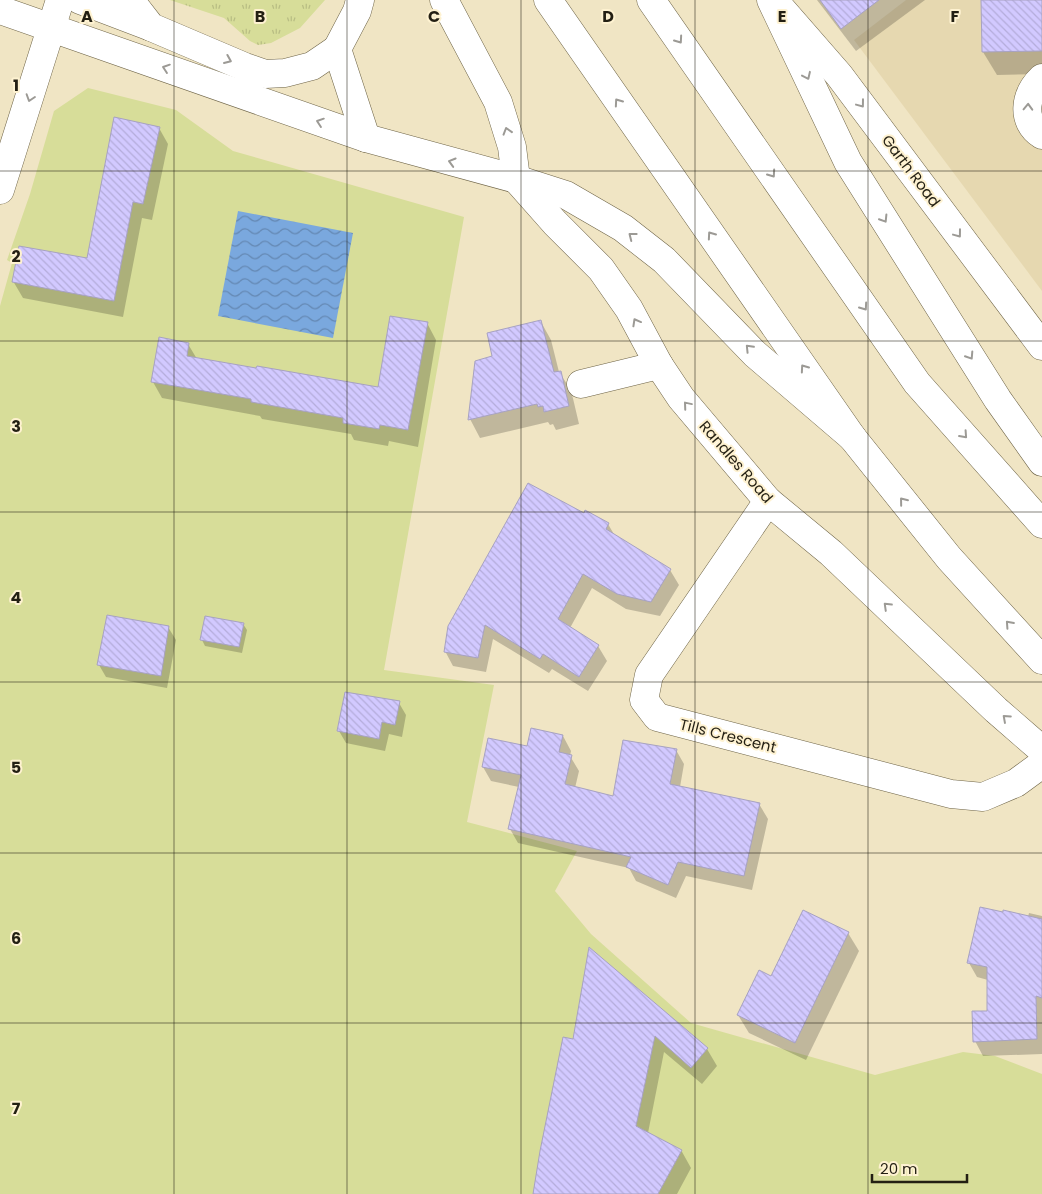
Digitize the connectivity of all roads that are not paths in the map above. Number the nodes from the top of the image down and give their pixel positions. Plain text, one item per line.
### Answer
1 (60, 0) edge
2 (80, 0) edge
3 (130, 0) edge
4 (360, 0) edge
5 (444, 0) edge
6 (548, 0) edge
7 (651, 0) edge
8 (772, 0) edge
9 (0, 10) edge
10 (151, 27) junction
11 (52, 28) junction
12 (337, 49) junction
13 (1042, 78) edge
14 (1042, 136) edge
15 (366, 138) junction
16 (516, 179) junction
17 (0, 190) edge
18 (1042, 346) edge
19 (659, 365) junction
20 (581, 384) dead end
21 (852, 437) junction
22 (1042, 462) edge
23 (768, 502) junction
24 (1042, 524) edge
25 (1042, 660) edge
26 (1042, 750) edge
27 (1042, 764) edge

1 - 11 main road
2 - 10 main road
3 - 10 main road
4 - 12 main road
16 -> 5 main road
21 -> 6 main road
7 -> 24 main road
8 -> 18 main road, Garth Road
8 -> 22 main road
9 - 11 main road
10 -> 12 main road
15 -> 11 main road
11 -> 17 main road
12 - 15 main road
14 -> 13 main road
16 -> 15 main road
19 -> 16 main road, Randles Road
21 -> 16 main road
19 - 20 main road
23 -> 19 main road, Randles Road
25 -> 21 main road
26 -> 23 main road, Randles Road
23 - 27 main road, Tills Crescent

